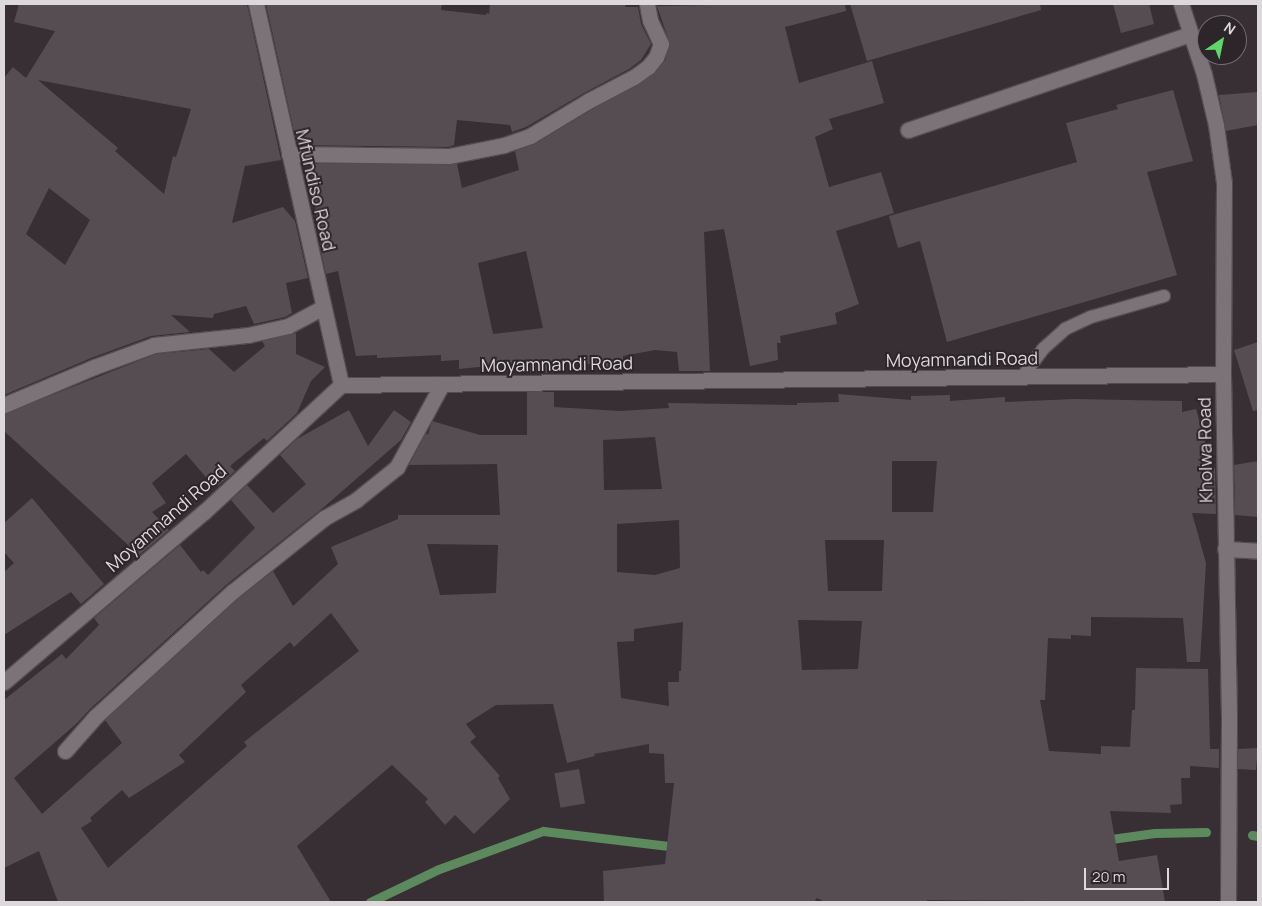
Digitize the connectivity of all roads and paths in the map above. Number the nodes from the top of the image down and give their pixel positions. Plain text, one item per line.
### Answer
1 (256, 4) edge
2 (647, 4) edge
3 (1181, 4) edge
4 (1190, 34) junction
5 (908, 130) dead end
6 (289, 154) junction
7 (1164, 296) dead end
8 (323, 307) junction
9 (1223, 374) junction
10 (1022, 377) junction
11 (442, 384) junction
12 (341, 385) junction
13 (4, 405) edge
14 (1225, 550) junction
15 (1258, 551) edge
16 (4, 682) edge
17 (65, 751) dead end
18 (1228, 902) edge

1 - 6 street, Mfundiso Road
2 - 6 street
3 - 4 street, Kholwa Road
4 - 5 street
4 - 9 street, Kholwa Road
6 - 8 street, Mfundiso Road
7 - 10 lane
8 - 12 street, Mfundiso Road
8 - 13 street
9 - 10 street, Moyamnandi Road
9 - 14 street, Kholwa Road
10 - 11 street, Moyamnandi Road
11 - 12 street, Moyamnandi Road
11 - 17 street
12 - 16 street, Moyamnandi Road
14 - 15 street
14 - 18 street, Kholwa Road

